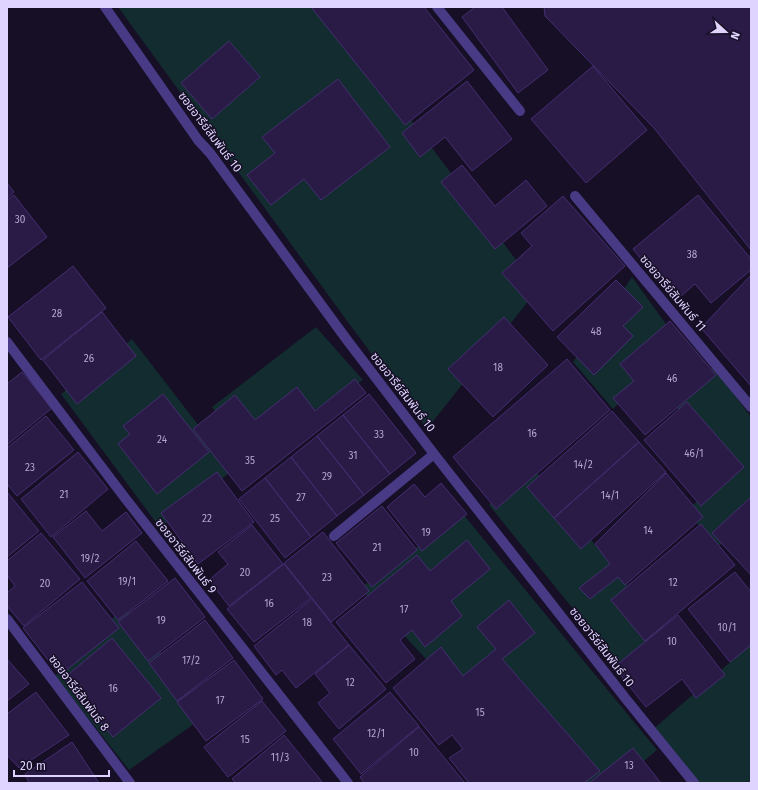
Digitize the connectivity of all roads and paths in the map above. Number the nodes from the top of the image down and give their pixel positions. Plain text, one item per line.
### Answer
1 (105, 7) edge
2 (437, 7) edge
3 (520, 111) dead end
4 (575, 196) dead end
5 (7, 342) edge
6 (751, 407) edge
7 (434, 454) junction
8 (334, 536) dead end
9 (7, 619) edge
10 (130, 783) edge
11 (348, 783) edge
12 (694, 783) edge

1 - 7 street, ซอยอารีย์สัมพันธ์ 10
2 - 3 street
4 - 6 street, ซอยอารีย์สัมพันธ์ 11
5 - 11 street, ซอยอารีย์สัมพันธ์ 9
7 - 8 street
7 - 12 street, ซอยอารีย์สัมพันธ์ 10
9 - 10 street, ซอยอารีย์สัมพันธ์ 8

